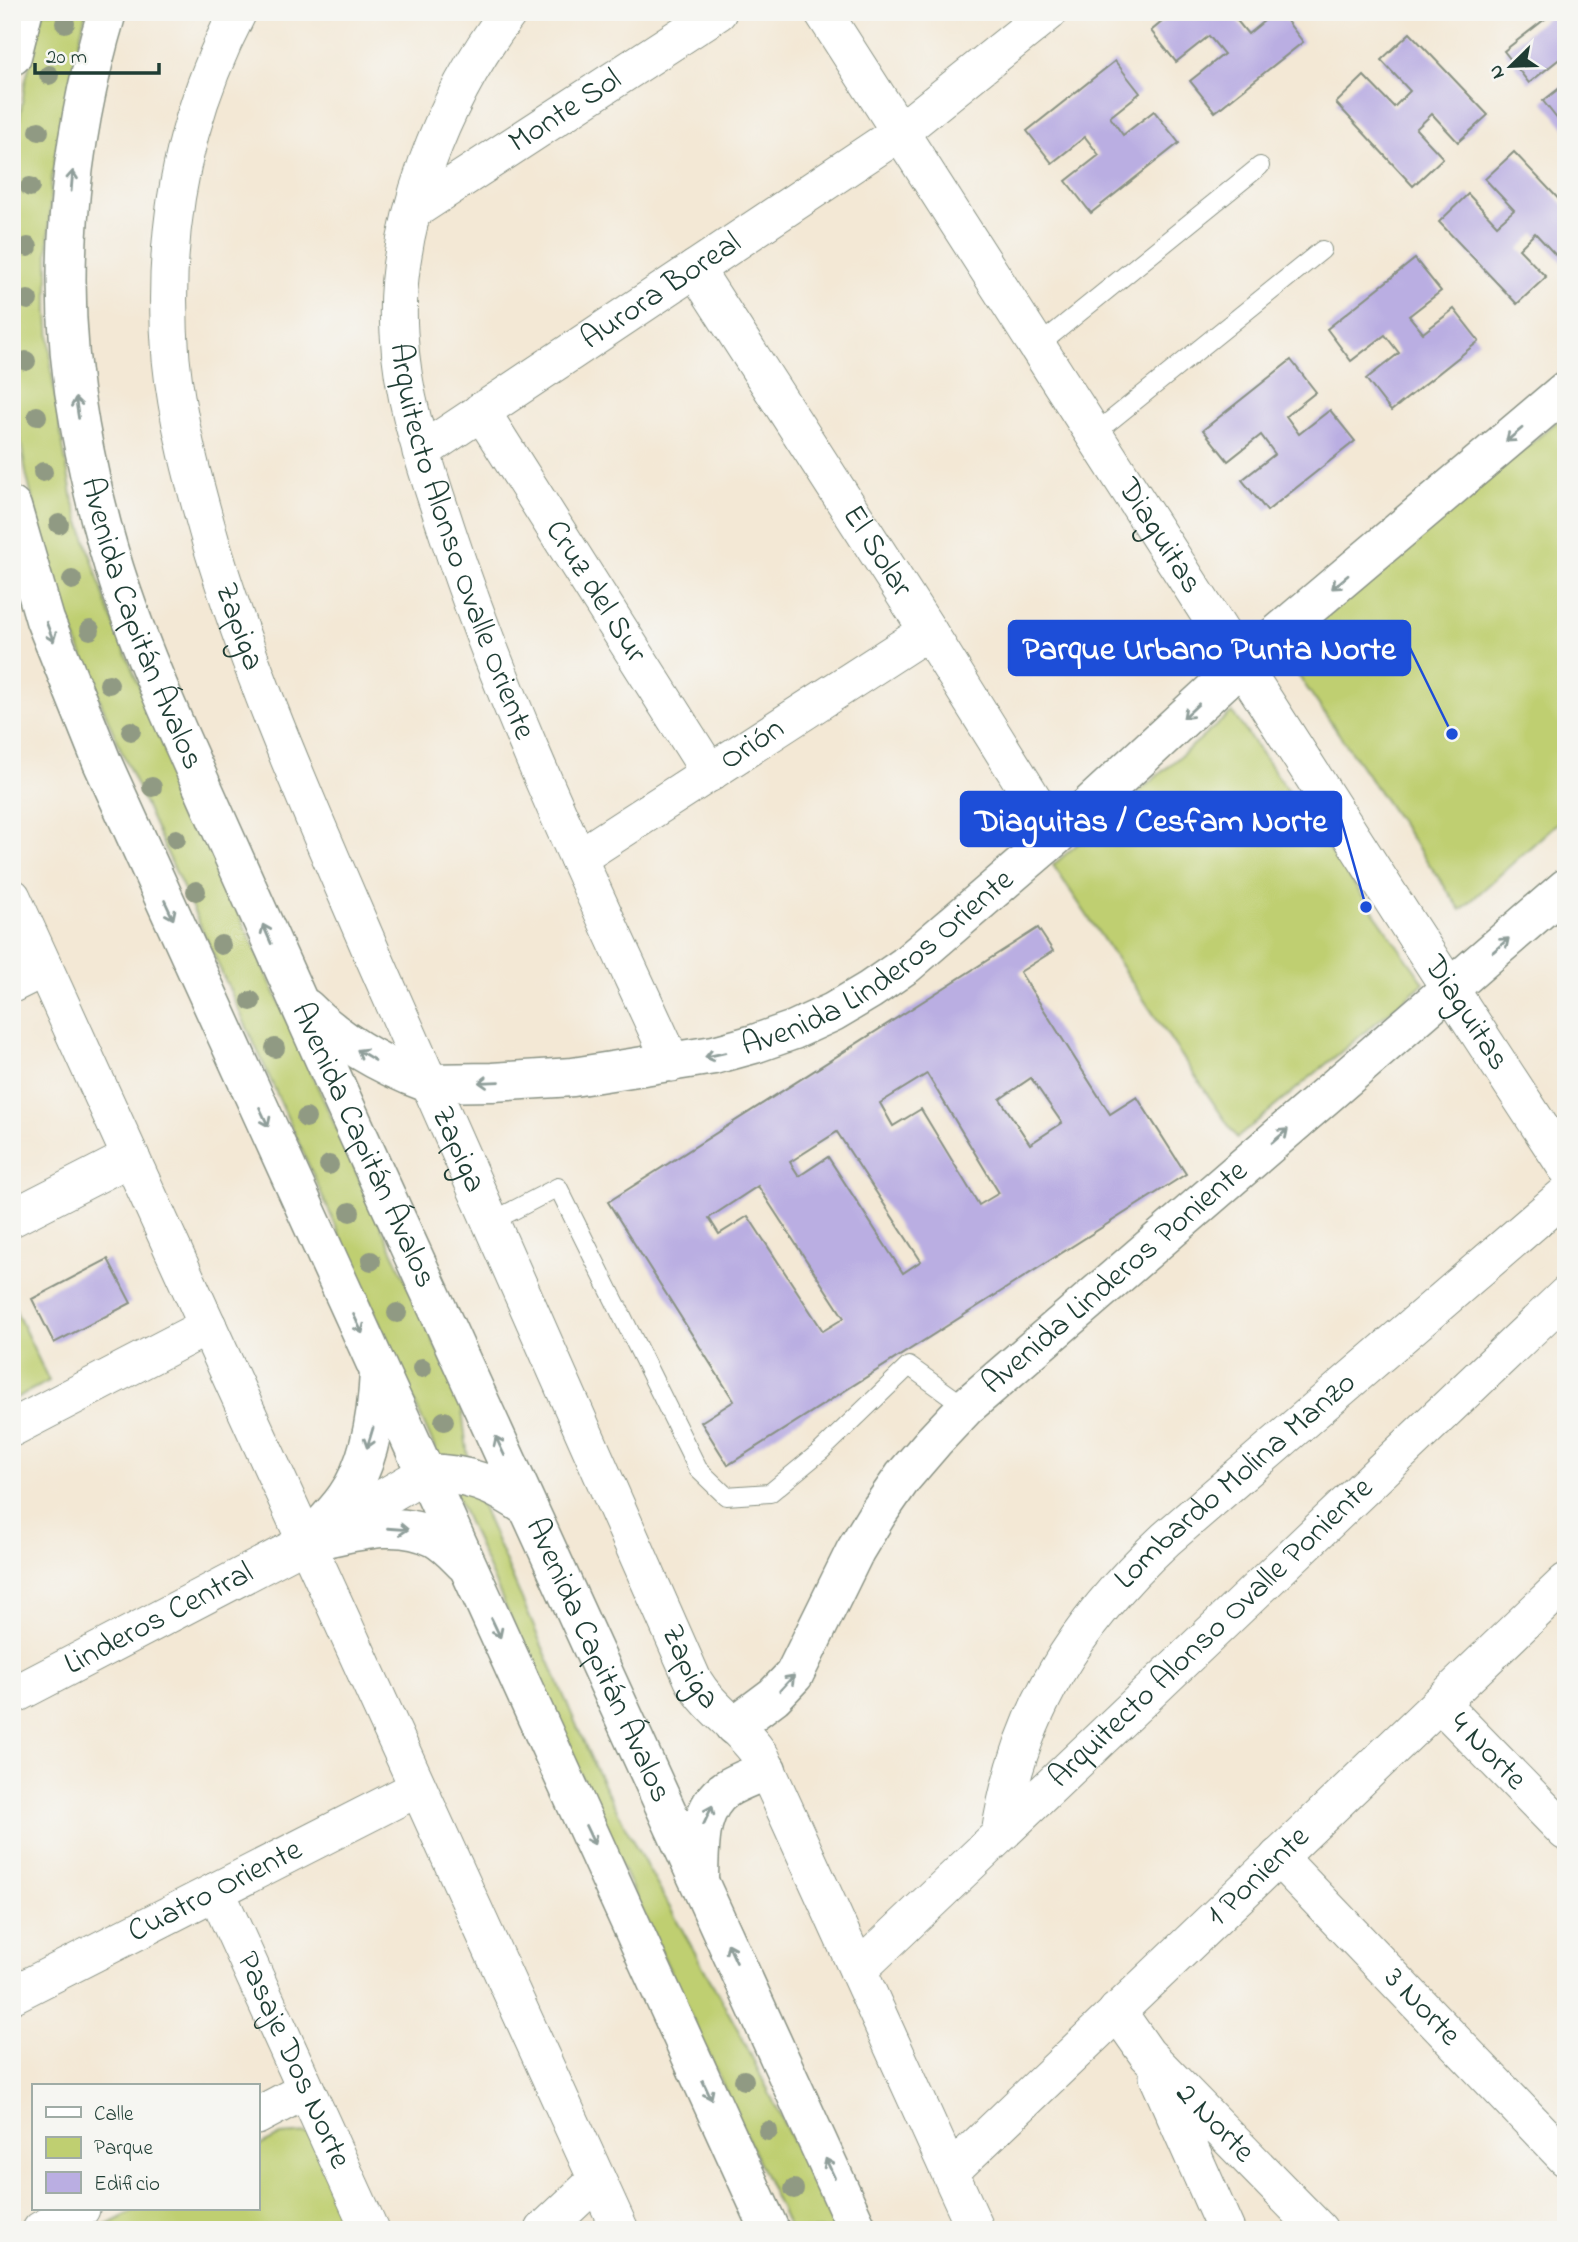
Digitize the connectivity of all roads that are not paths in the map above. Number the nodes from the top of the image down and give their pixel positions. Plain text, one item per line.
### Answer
1 (23, 12) edge
2 (107, 12) edge
3 (238, 12) edge
4 (509, 12) edge
5 (719, 12) edge
6 (823, 12) edge
7 (1049, 12) edge
8 (12, 56) edge
9 (900, 132) junction
10 (1260, 166) dead end
11 (413, 212) junction
12 (1322, 250) dead end
13 (695, 269) junction
14 (1038, 346) junction
15 (1566, 390) edge
16 (481, 411) junction
17 (1094, 434) junction
18 (421, 452) junction
19 (12, 507) edge
20 (928, 631) junction
21 (1241, 665) junction
22 (710, 773) junction
23 (1056, 836) junction
24 (578, 858) junction
25 (1566, 888) edge
26 (12, 897) edge
27 (44, 968) junction
28 (12, 984) edge
29 (1450, 990) junction
30 (295, 996) junction
31 (672, 1063) junction
32 (428, 1083) junction
33 (131, 1157) junction
34 (1566, 1167) edge
35 (1566, 1194) edge
36 (12, 1218) edge
37 (489, 1223) junction
38 (1566, 1295) edge
39 (208, 1326) junction
40 (379, 1371) junction
41 (966, 1407) junction
42 (12, 1428) edge
43 (425, 1473) junction
44 (528, 1508) junction
45 (307, 1542) junction
46 (467, 1566) junction
47 (1561, 1599) edge
48 (12, 1696) edge
49 (1440, 1703) junction
50 (734, 1726) junction
51 (767, 1770) junction
52 (418, 1788) junction
53 (1566, 1832) edge
54 (1000, 1834) junction
55 (1278, 1857) junction
56 (699, 1881) junction
57 (216, 1891) junction
58 (858, 1970) junction
59 (12, 1994) edge
60 (1117, 2011) junction
61 (1147, 2054) junction
62 (306, 2090) junction
63 (259, 2115) edge
64 (1566, 2158) edge
65 (950, 2172) junction
66 (597, 2180) junction
67 (79, 2210) edge
68 (41, 2230) edge
69 (370, 2230) edge
70 (544, 2230) edge
71 (620, 2230) edge
72 (770, 2230) edge
73 (858, 2230) edge
74 (976, 2230) edge
75 (1226, 2230) edge
76 (1319, 2230) edge

1 - 8 main road
30 -> 2 main road, Avenida Capitán Ávalos
3 - 32 street, Zapiga
4 - 11 street, Arquitecto Alonso Ovalle Oriente
5 - 11 street, Monte Sol
6 - 9 street, Diaguitas
7 - 9 street, Aurora Boreal
9 - 13 street, Aurora Boreal
9 - 14 street, Diaguitas
10 - 14 lane
11 - 18 street, Arquitecto Alonso Ovalle Oriente
12 - 17 lane
13 - 16 street, Aurora Boreal
13 - 20 street, El Solar
14 - 17 street, Diaguitas
15 -> 21 main road, Avenida Linderos Oriente
16 - 18 street, Aurora Boreal
16 - 22 street, Cruz del Sur
17 - 21 street, Diaguitas
18 - 24 street, Arquitecto Alonso Ovalle Oriente
19 -> 40 main road
20 - 22 street, Orión
20 - 23 street, El Solar
21 -> 23 main road, Avenida Linderos Oriente
21 - 29 street, Diaguitas
22 - 24 street, Orión
23 -> 31 main road, Avenida Linderos Oriente
24 - 31 street, Arquitecto Alonso Ovalle Oriente
29 -> 25 main road, Avenida Linderos Poniente
26 - 27 street
27 - 28 street
27 - 33 street
29 - 34 street, Diaguitas
41 -> 29 main road, Avenida Linderos Poniente
32 -> 30 main road
44 -> 30 main road, Avenida Capitán Ávalos
31 -> 32 main road, Avenida Linderos Oriente
32 - 37 street, Zapiga
33 - 36 street
33 - 39 street
35 - 54 street, Lombardo Molina Manzo
37 - 41 lane
37 - 50 street, Zapiga
38 - 54 street, Arquitecto Alonso Ovalle Poniente
39 - 42 street
39 - 45 street
40 - 43 main road
40 -> 45 main road
50 -> 41 main road, Avenida Linderos Poniente
43 - 44 main road
43 - 45 street, Linderos Central
43 - 46 main road
44 - 56 main road, Avenida Capitán Ávalos
45 -> 46 main road
45 - 48 street, Linderos Central
45 - 52 street
46 -> 72 main road
47 - 49 street, 1 Poniente
49 - 53 street, 4 Norte
49 - 55 street, 1 Poniente
50 - 51 street, Zapiga
56 -> 51 main road
51 - 58 street, Zapiga
52 - 57 street, Cuatro Oriente
52 - 66 street
54 - 58 street, Arquitecto Alonso Ovalle Poniente
55 - 60 street, 1 Poniente
55 - 64 street, 3 Norte
73 -> 56 main road, Avenida Capitán Ávalos
57 - 59 street, Cuatro Oriente
57 - 62 street, Pasaje Dos Norte
58 - 65 street, Zapiga
60 - 61 street, 2 Norte
60 - 65 street, 1 Poniente
61 - 75 street
61 - 76 street, 2 Norte
62 - 63 street
62 - 69 street, Pasaje Dos Norte
65 - 74 street, Zapiga
66 - 70 street
66 - 71 street
67 - 68 street

